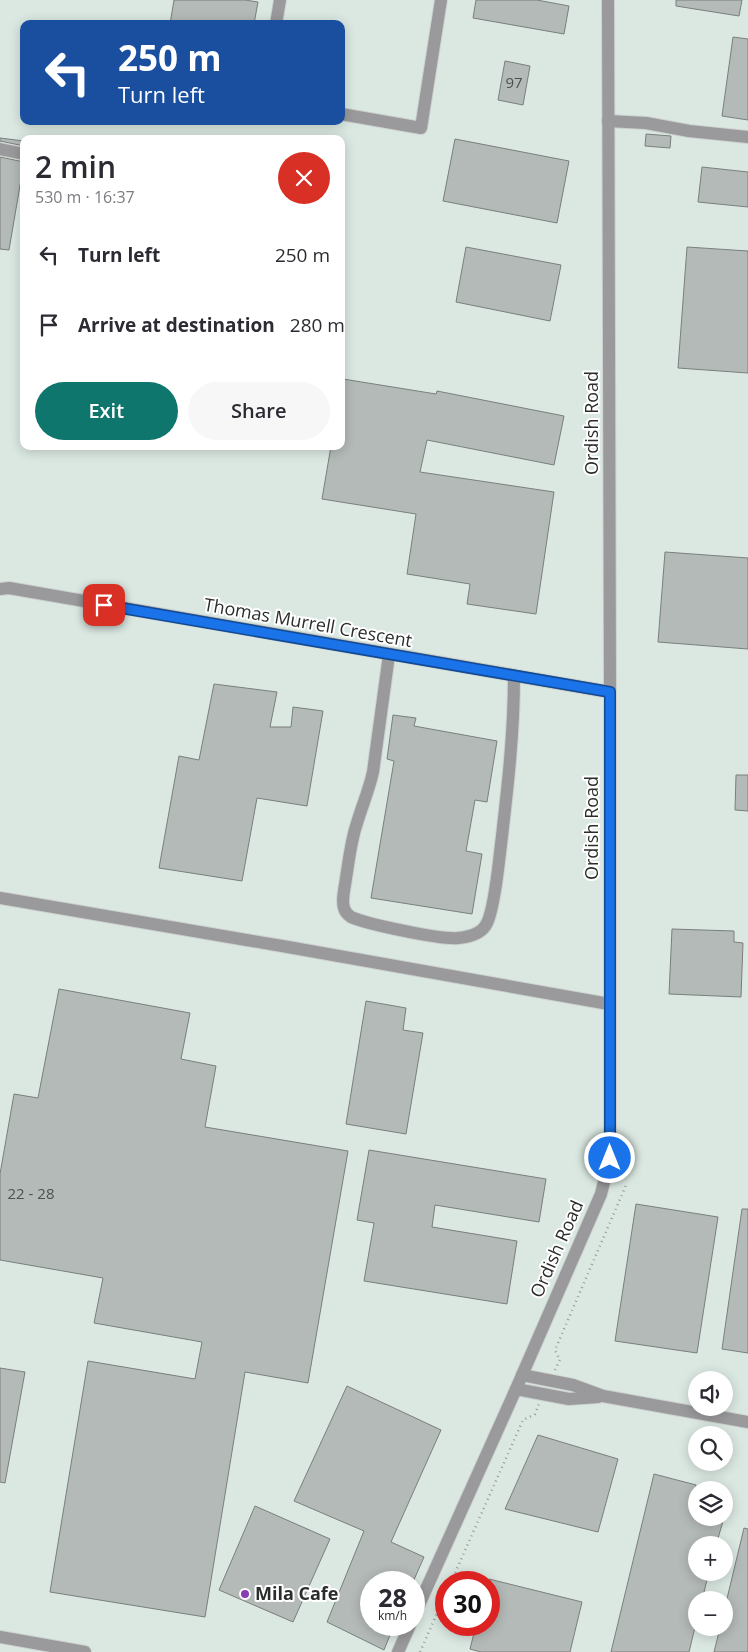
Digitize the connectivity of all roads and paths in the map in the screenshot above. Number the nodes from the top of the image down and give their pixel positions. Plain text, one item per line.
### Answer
1 (280, 0) edge
2 (440, 0) edge
3 (608, 0) edge
4 (277, 20) edge
5 (345, 115) edge
6 (608, 121) junction
7 (748, 137) edge
8 (0, 149) edge
9 (20, 153) edge
10 (0, 589) edge
11 (389, 655) junction
12 (514, 676) junction
13 (610, 692) junction
14 (0, 898) edge
15 (609, 1004) junction
16 (627, 1183) dead end
17 (555, 1370) dead end
18 (522, 1375) junction
19 (516, 1389) junction
20 (603, 1396) junction
21 (539, 1404) dead end
22 (748, 1422) edge
23 (456, 1571) edge
24 (425, 1592) edge
25 (435, 1618) edge
26 (405, 1636) edge
27 (0, 1637) edge
28 (86, 1652) edge
29 (398, 1652) edge
30 (420, 1652) edge

1 - 4 street
2 - 5 street
3 - 6 street, Ordish Road
6 - 7 street
6 - 13 street, Ordish Road
8 - 9 street
10 - 11 street, Thomas Murrell Crescent
11 - 12 street, Thomas Murrell Crescent
11 - 12 street
12 - 13 street, Thomas Murrell Crescent
13 - 15 street, Ordish Road
14 - 15 street
15 - 18 street, Ordish Road
16 - 17 path
18 - 19 street, Ordish Road
18 - 20 street
19 - 20 street
19 - 24 street, Ordish Road
20 - 22 street
21 - 23 path
25 - 30 path
26 - 29 street
27 - 28 street

